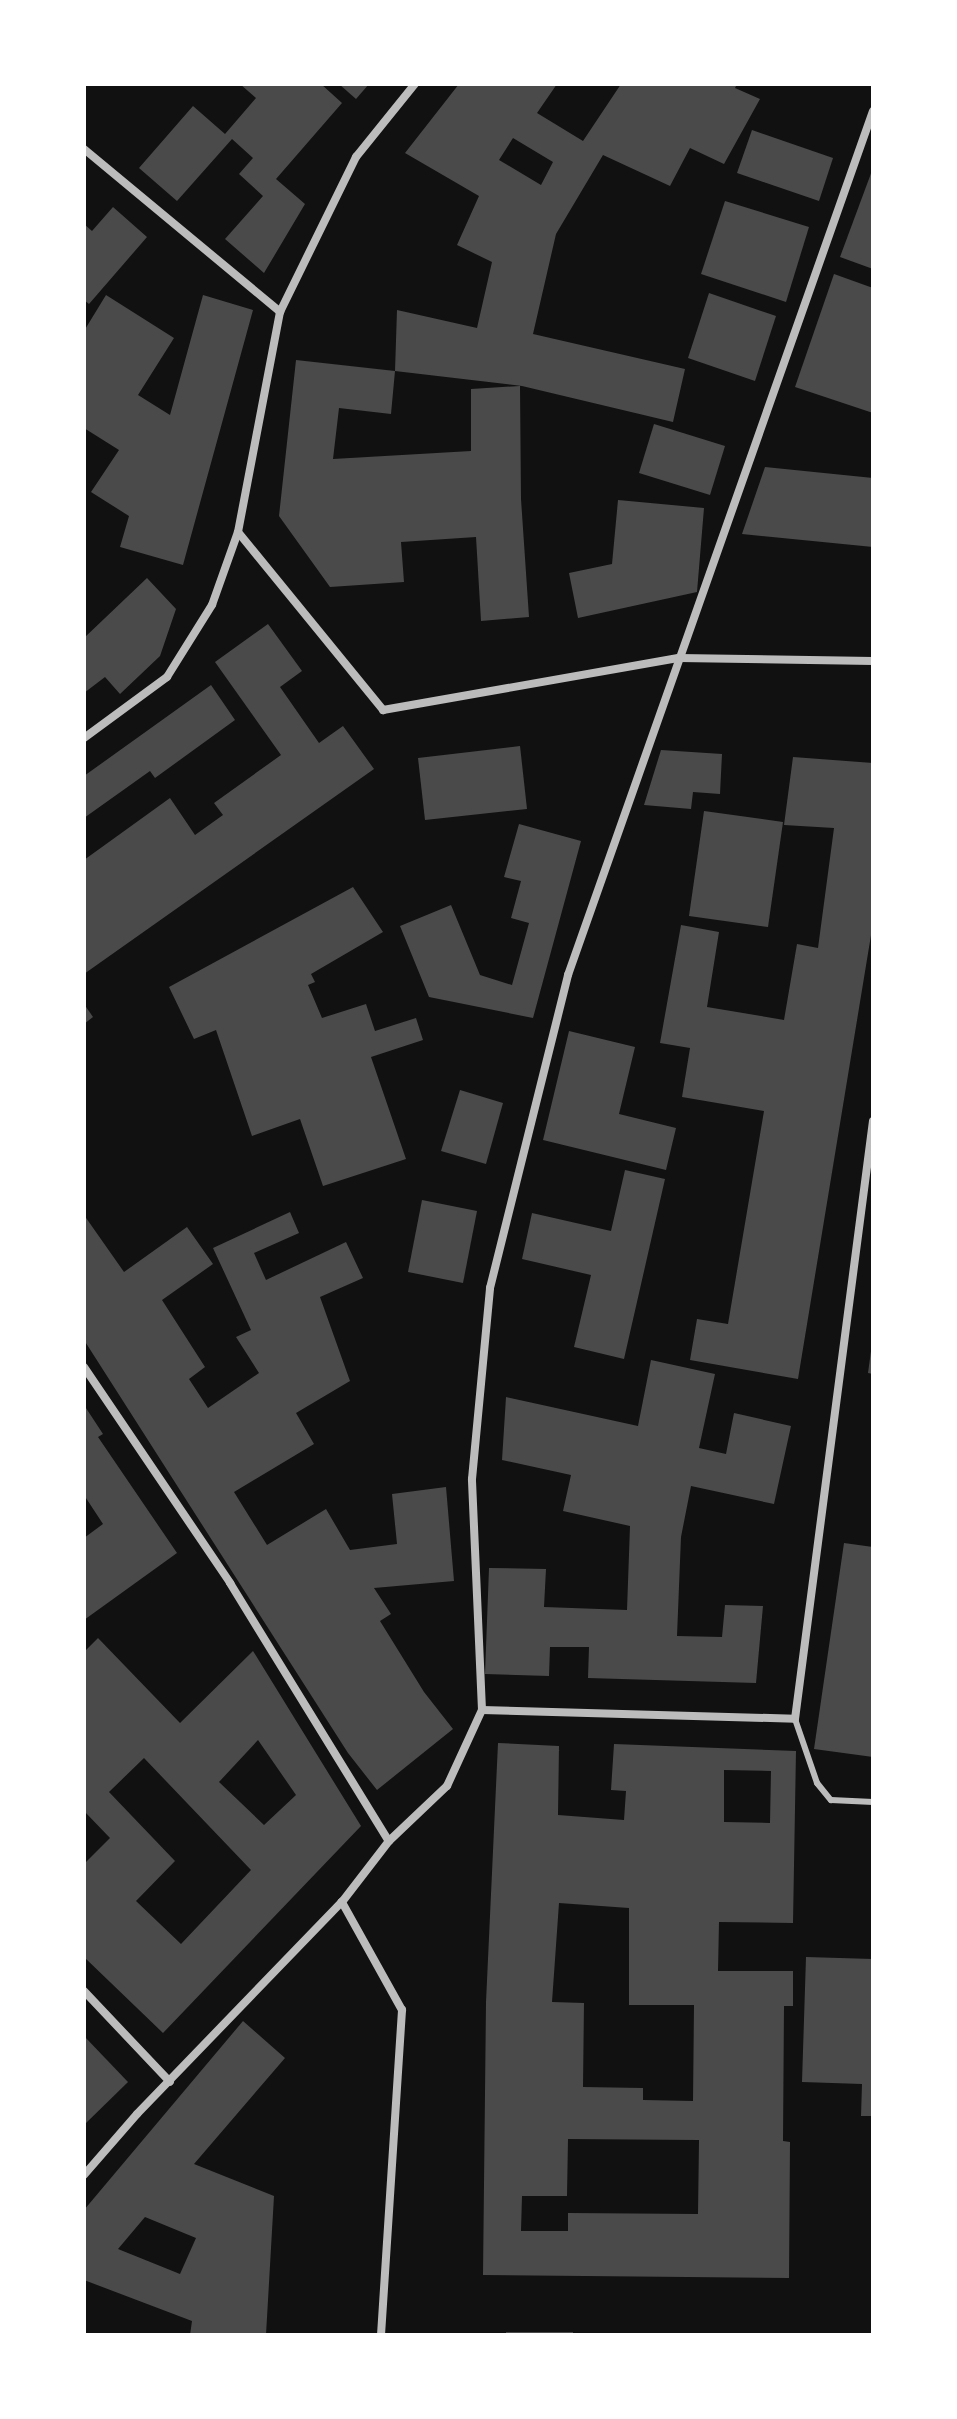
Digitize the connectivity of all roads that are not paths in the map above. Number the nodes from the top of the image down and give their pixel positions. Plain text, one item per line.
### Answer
1 (415, 84) edge
2 (873, 111) edge
3 (84, 149) edge
4 (280, 312) junction
5 (238, 532) junction
6 (679, 658) junction
7 (873, 661) edge
8 (84, 738) edge
9 (873, 1121) edge
10 (84, 1367) edge
11 (482, 1710) junction
12 (795, 1719) junction
13 (873, 1802) edge
14 (389, 1841) junction
15 (342, 1902) junction
16 (84, 1991) edge
17 (170, 2082) junction
18 (84, 2175) edge
19 (381, 2335) edge

1 - 4 street
2 - 6 street
3 - 4 street
4 - 5 street
5 - 6 street
5 - 8 street
6 - 7 street
6 - 11 street
9 - 12 street
10 - 14 street
11 - 12 street
11 - 14 street
12 - 13 lane
14 - 15 street
15 - 17 street
15 - 19 street
16 - 17 street
17 - 18 street

